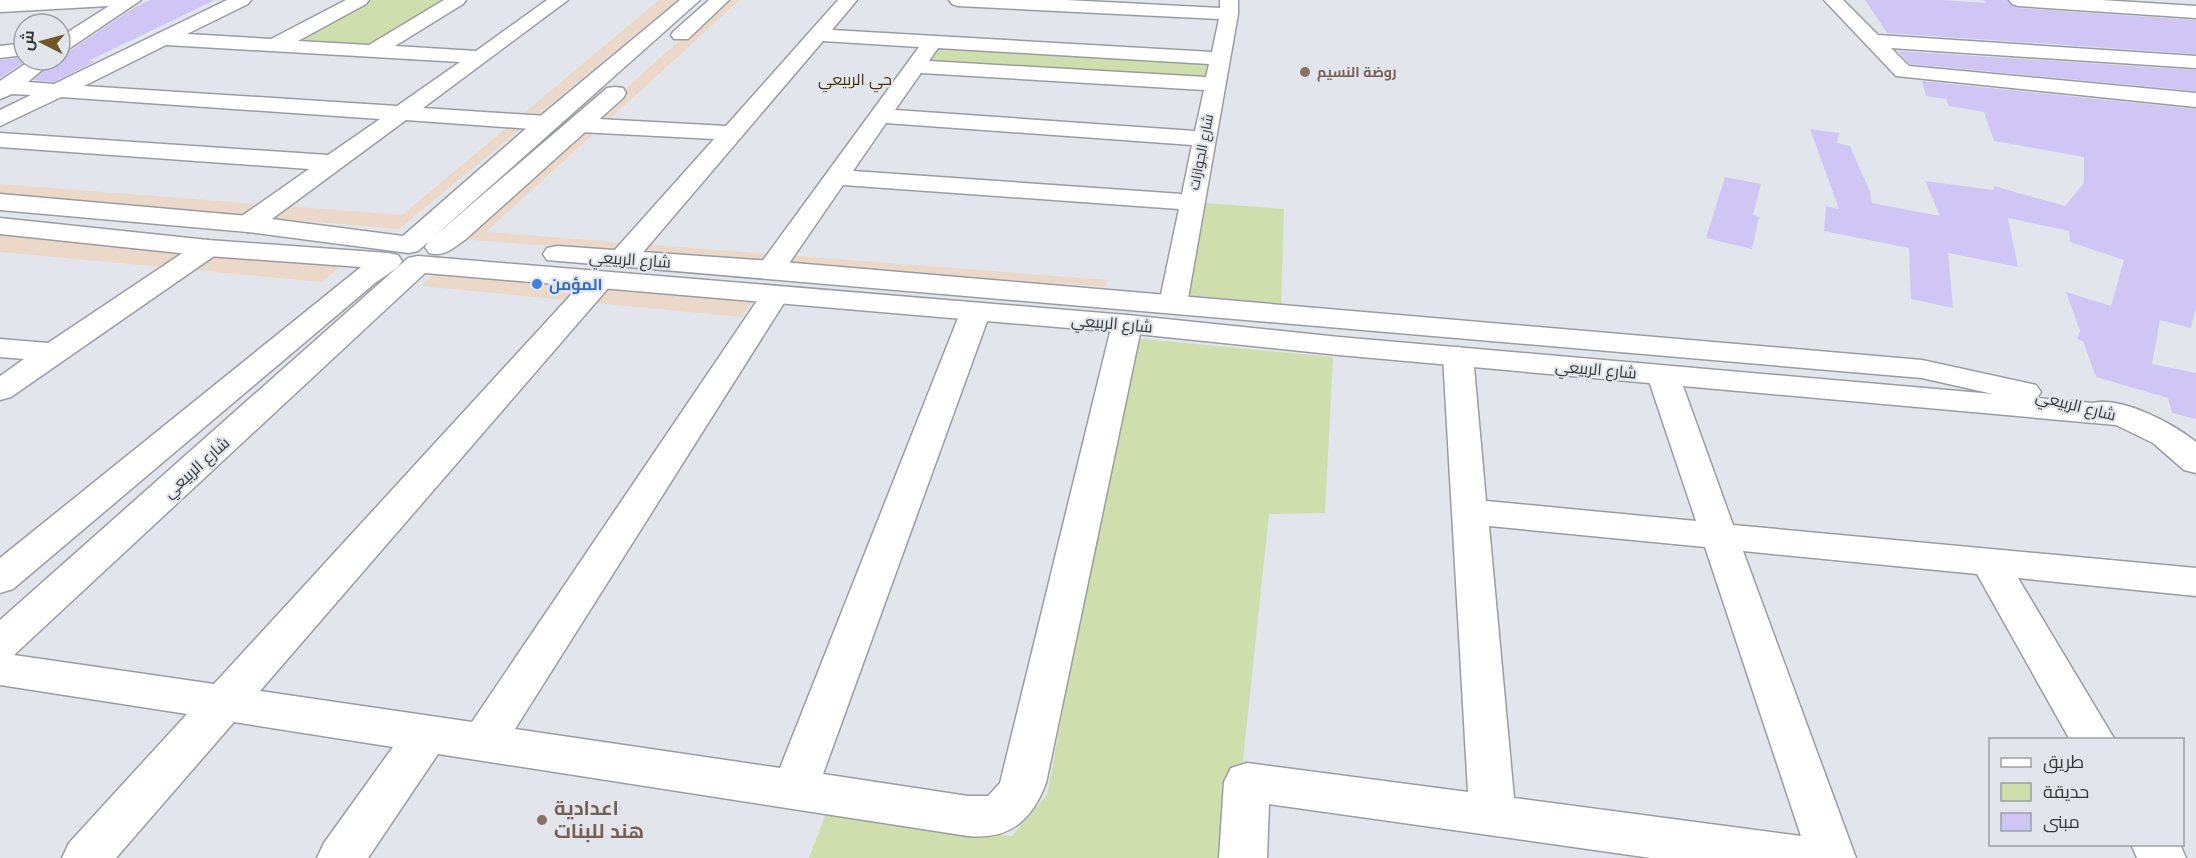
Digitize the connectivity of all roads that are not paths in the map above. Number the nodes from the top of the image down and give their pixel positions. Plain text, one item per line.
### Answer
1 (126, 0) edge
2 (132, 0) edge
3 (242, 0) edge
4 (360, 0) edge
5 (457, 0) edge
6 (559, 0) edge
7 (691, 0) edge
8 (720, 0) edge
9 (848, 0) edge
10 (958, 0) edge
11 (1833, 0) edge
12 (2018, 0) edge
13 (2180, 0) edge
14 (1020, 2) edge
15 (0, 6) edge
16 (1229, 7) edge
17 (2196, 11) edge
18 (669, 33) junction
19 (816, 35) junction
20 (72, 38) edge
21 (163, 39) junction
22 (1873, 41) junction
23 (932, 42) junction
24 (275, 45) junction
25 (373, 51) junction
26 (480, 57) junction
27 (1220, 59) junction
28 (2196, 62) edge
29 (915, 66) junction
30 (27, 72) edge
31 (1214, 84) junction
32 (3, 89) edge
33 (57, 91) junction
34 (2196, 100) edge
35 (402, 114) junction
36 (880, 116) junction
37 (0, 119) edge
38 (546, 123) junction
39 (580, 124) junction
40 (732, 133) junction
41 (1204, 139) junction
42 (0, 140) edge
43 (333, 163) junction
44 (837, 177) junction
45 (0, 202) edge
46 (1192, 202) junction
47 (248, 224) junction
48 (0, 226) edge
49 (208, 248) junction
50 (413, 255) junction
51 (611, 269) junction
52 (773, 282) junction
53 (975, 312) junction
54 (1136, 313) junction
55 (0, 348) edge
56 (53, 353) junction
57 (1458, 356) junction
58 (1943, 373) junction
59 (1663, 375) junction
60 (0, 390) edge
61 (1960, 403) junction
62 (2124, 417) junction
63 (2196, 462) edge
64 (1470, 512) junction
65 (1720, 536) junction
66 (1989, 562) junction
67 (0, 579) edge
68 (2196, 582) edge
69 (0, 644) edge
70 (0, 669) edge
71 (224, 703) junction
72 (427, 734) junction
73 (2092, 738) edge
74 (483, 742) junction
75 (794, 791) junction
76 (1492, 815) junction
77 (1673, 849) edge
78 (86, 858) edge
79 (341, 858) edge
80 (1243, 858) edge
81 (1806, 858) edge
82 (1832, 858) edge

1 - 15 street
2 - 20 street
3 - 21 street
4 - 24 street
5 - 25 street
6 - 26 street
7 - 18 street, شارع الربيعي
8 - 18 street, شارع الربيعي
9 - 19 street
10 - 14 street
11 - 22 street
12 - 17 street
13 - 17 street
14 - 16 street
16 - 27 street, شارع الجوازات
18 - 38 street, شارع الربيعي
18 - 39 street, شارع الربيعي
19 - 23 street
19 - 40 street
21 - 24 street
21 - 33 street
22 - 28 street
22 - 34 street
23 - 27 street
23 - 29 street
24 - 25 street
25 - 26 street
26 - 35 street
27 - 31 street, شارع الجوازات
29 - 31 street
29 - 36 street
30 - 32 street
31 - 41 street, شارع الجوازات
32 - 33 street
33 - 35 street
33 - 37 street
35 - 38 street
35 - 43 street
36 - 41 street
36 - 44 street
38 - 50 street, شارع الربيعي
39 - 40 street
39 - 50 street, شارع الربيعي
40 - 51 street
41 - 46 street, شارع الجوازات
42 - 43 street
43 - 47 street
44 - 46 street
44 - 52 street
45 - 47 street, شارع الربيعي
46 - 54 street, شارع الجوازات
47 - 50 street, شارع الربيعي
48 - 49 street, شارع الربيعي
49 - 50 street, شارع الربيعي
49 - 56 street
50 - 51 street, شارع الربيعي
50 - 67 street, شارع الربيعي
50 - 69 street, شارع الربيعي
51 - 52 street, شارع الربيعي
51 - 71 street
52 - 53 street, شارع الربيعي
52 - 54 street, شارع الربيعي
52 - 74 street
53 - 54 street, شارع الربيعي
53 - 75 street
54 - 57 street, شارع الربيعي
54 - 58 street, شارع الربيعي
54 - 75 street, شارع الجوازات
55 - 56 street
56 - 60 street
57 - 59 street, شارع الربيعي
57 - 64 street
58 - 61 street
58 - 62 street, شارع الربيعي
59 - 61 street, شارع الربيعي
59 - 65 street
61 - 62 street, شارع الربيعي
62 - 63 street
64 - 65 street
64 - 76 street
65 - 66 street
65 - 82 street
66 - 68 street
66 - 73 street
70 - 71 street, شارع الجوازات
71 - 72 street, شارع الجوازات
71 - 78 street
72 - 74 street, شارع الجوازات
72 - 79 street
74 - 75 street, شارع الجوازات
76 - 77 street
76 - 80 street
77 - 81 street

